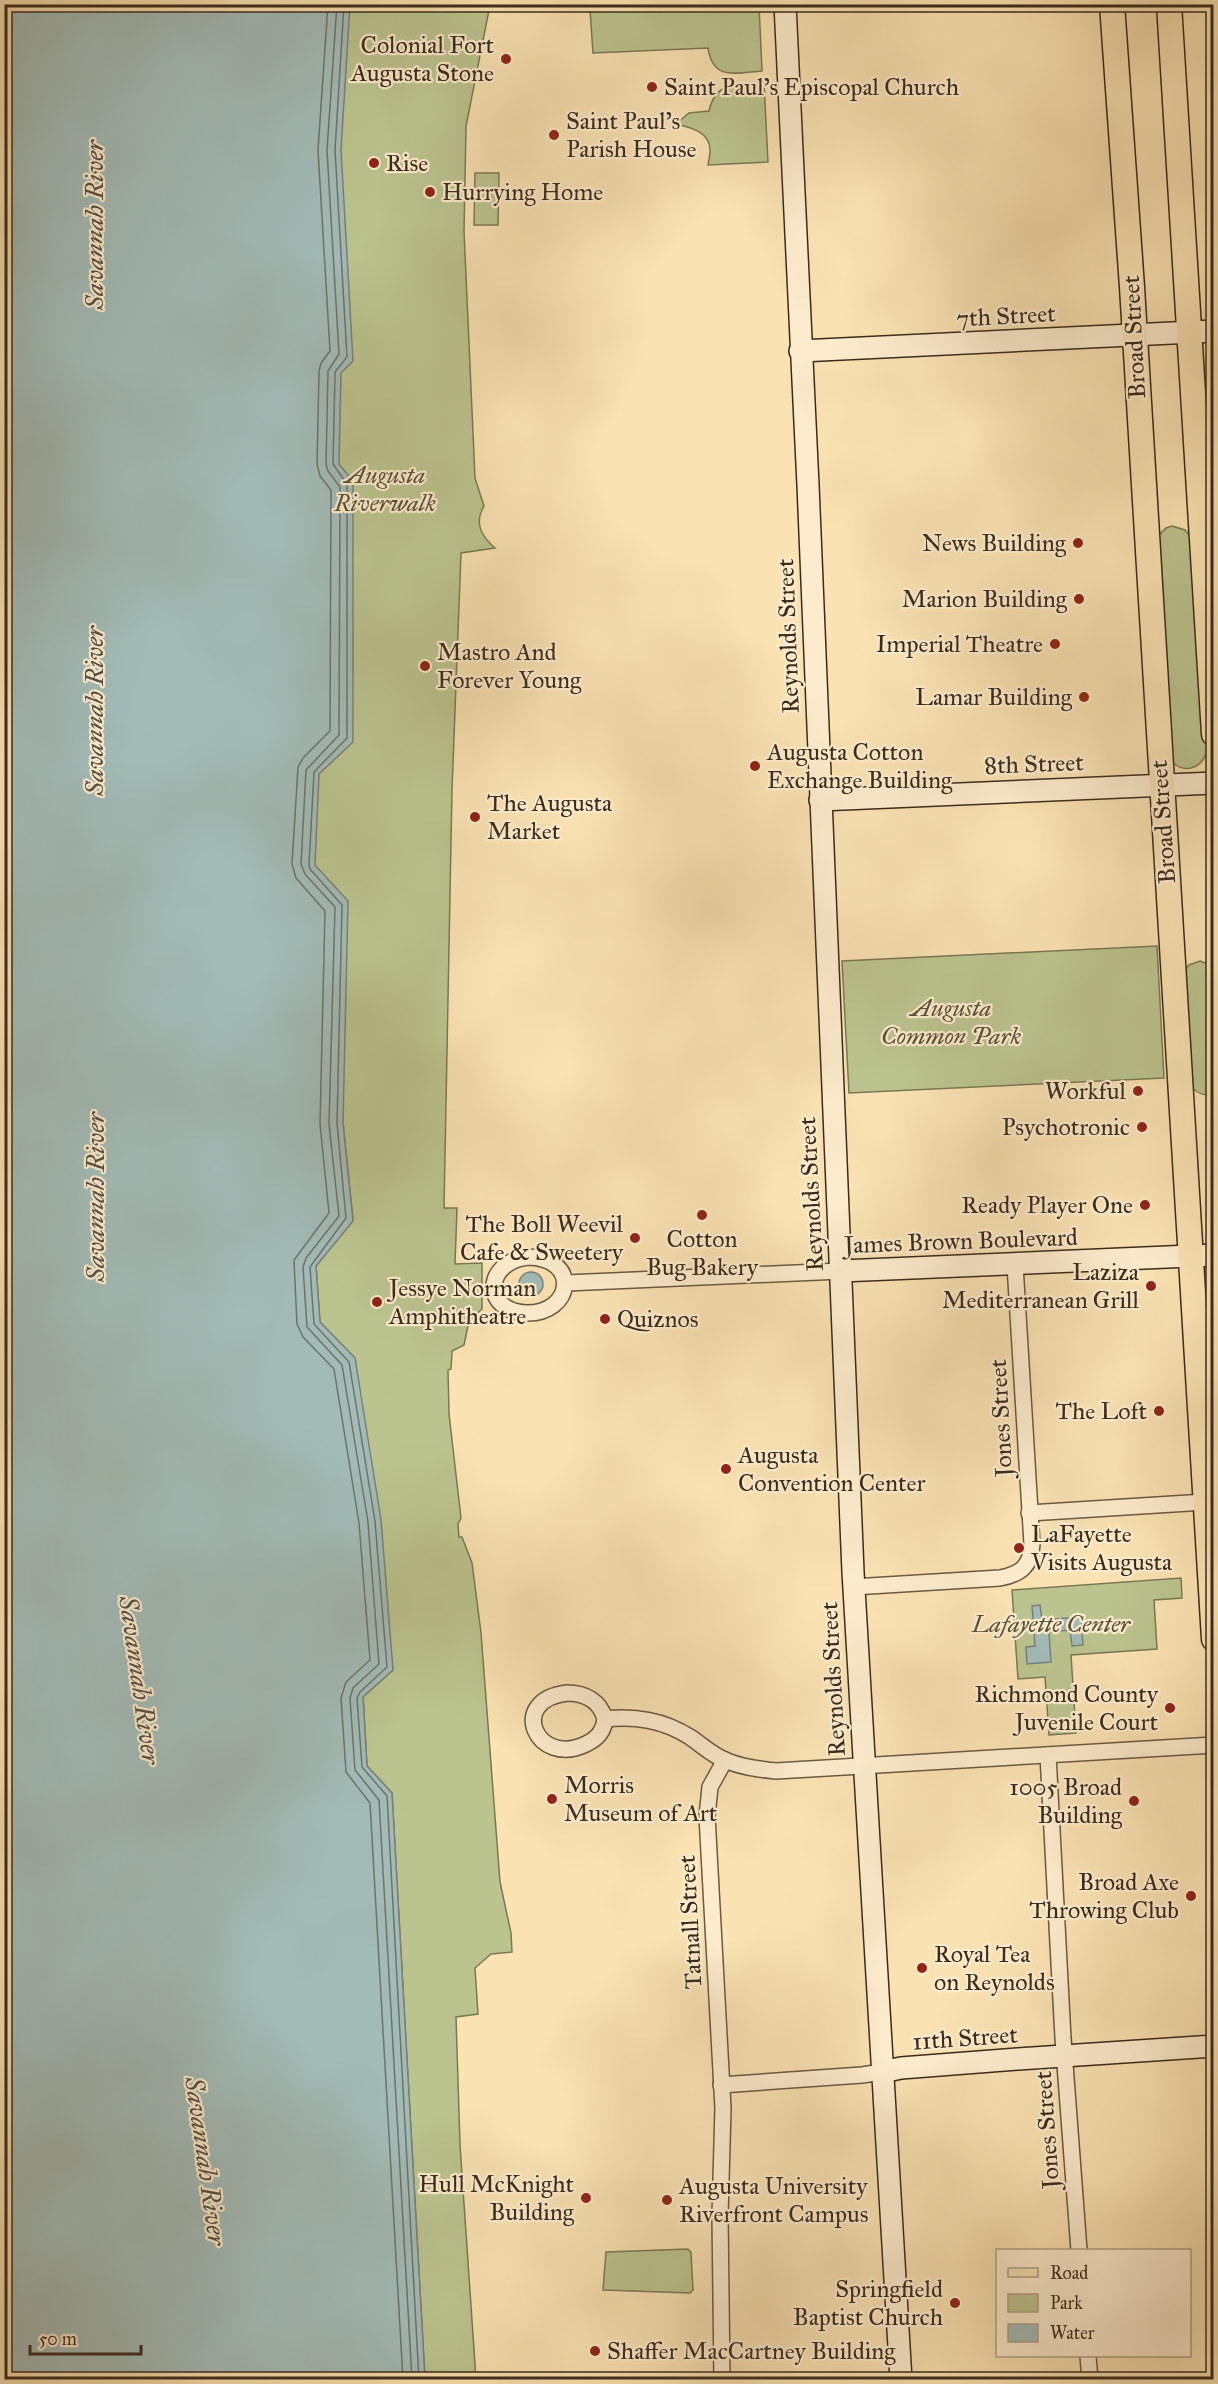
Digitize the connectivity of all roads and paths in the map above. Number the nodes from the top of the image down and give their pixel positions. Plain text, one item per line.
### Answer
1 (785, 4) edge
2 (1112, 4) edge
3 (1169, 4) edge
4 (1214, 331) edge
5 (1189, 332) junction
6 (1134, 335) junction
7 (800, 351) junction
8 (1214, 734) edge
9 (1214, 783) edge
10 (1161, 785) junction
11 (820, 801) junction
12 (1202, 1256) edge
13 (1015, 1265) junction
14 (841, 1271) junction
15 (566, 1283) junction
16 (1205, 1502) junction
17 (1029, 1514) junction
18 (853, 1587) junction
19 (1214, 1639) edge
20 (605, 1719) junction
21 (1214, 1746) edge
22 (1048, 1755) junction
23 (725, 1760) junction
24 (863, 1766) junction
25 (1214, 2046) edge
26 (1064, 2056) junction
27 (882, 2072) junction
28 (722, 2085) junction
29 (1079, 2249) edge
30 (1088, 2357) edge
31 (722, 2379) edge
32 (901, 2379) edge
33 (1090, 2379) edge

1 - 7 main road, Reynolds Street
2 - 6 main road, Broad Street
3 - 5 main road
4 - 5 main road, 7th Street
5 - 6 main road, 7th Street
5 - 8 main road
6 - 7 main road, 7th Street
6 - 10 main road, Broad Street
7 - 11 main road, Reynolds Street
9 - 10 main road, 8th Street
10 - 11 main road, 8th Street
10 - 12 main road, Broad Street
11 - 14 main road, Reynolds Street
12 - 13 main road, James Brown Boulevard
12 - 16 main road, Broad Street
13 - 14 main road, James Brown Boulevard
13 - 17 street, Jones Street
14 - 15 street, James Brown Boulevard
14 - 18 main road, Reynolds Street
15 - 15 street
16 - 17 street
16 - 19 main road, Broad Street
17 - 18 street, Jones Street
18 - 24 main road, Reynolds Street
20 - 20 street
20 - 23 street
21 - 22 street
22 - 24 street
22 - 26 street, Jones Street
23 - 24 street
23 - 28 street, Tatnall Street
24 - 27 main road, Reynolds Street
25 - 26 main road, 11th Street
26 - 27 main road, 11th Street
26 - 29 street, Jones Street
27 - 28 street, 11th Street
27 - 32 main road, Reynolds Street
28 - 31 street, Tatnall Street
30 - 33 street

